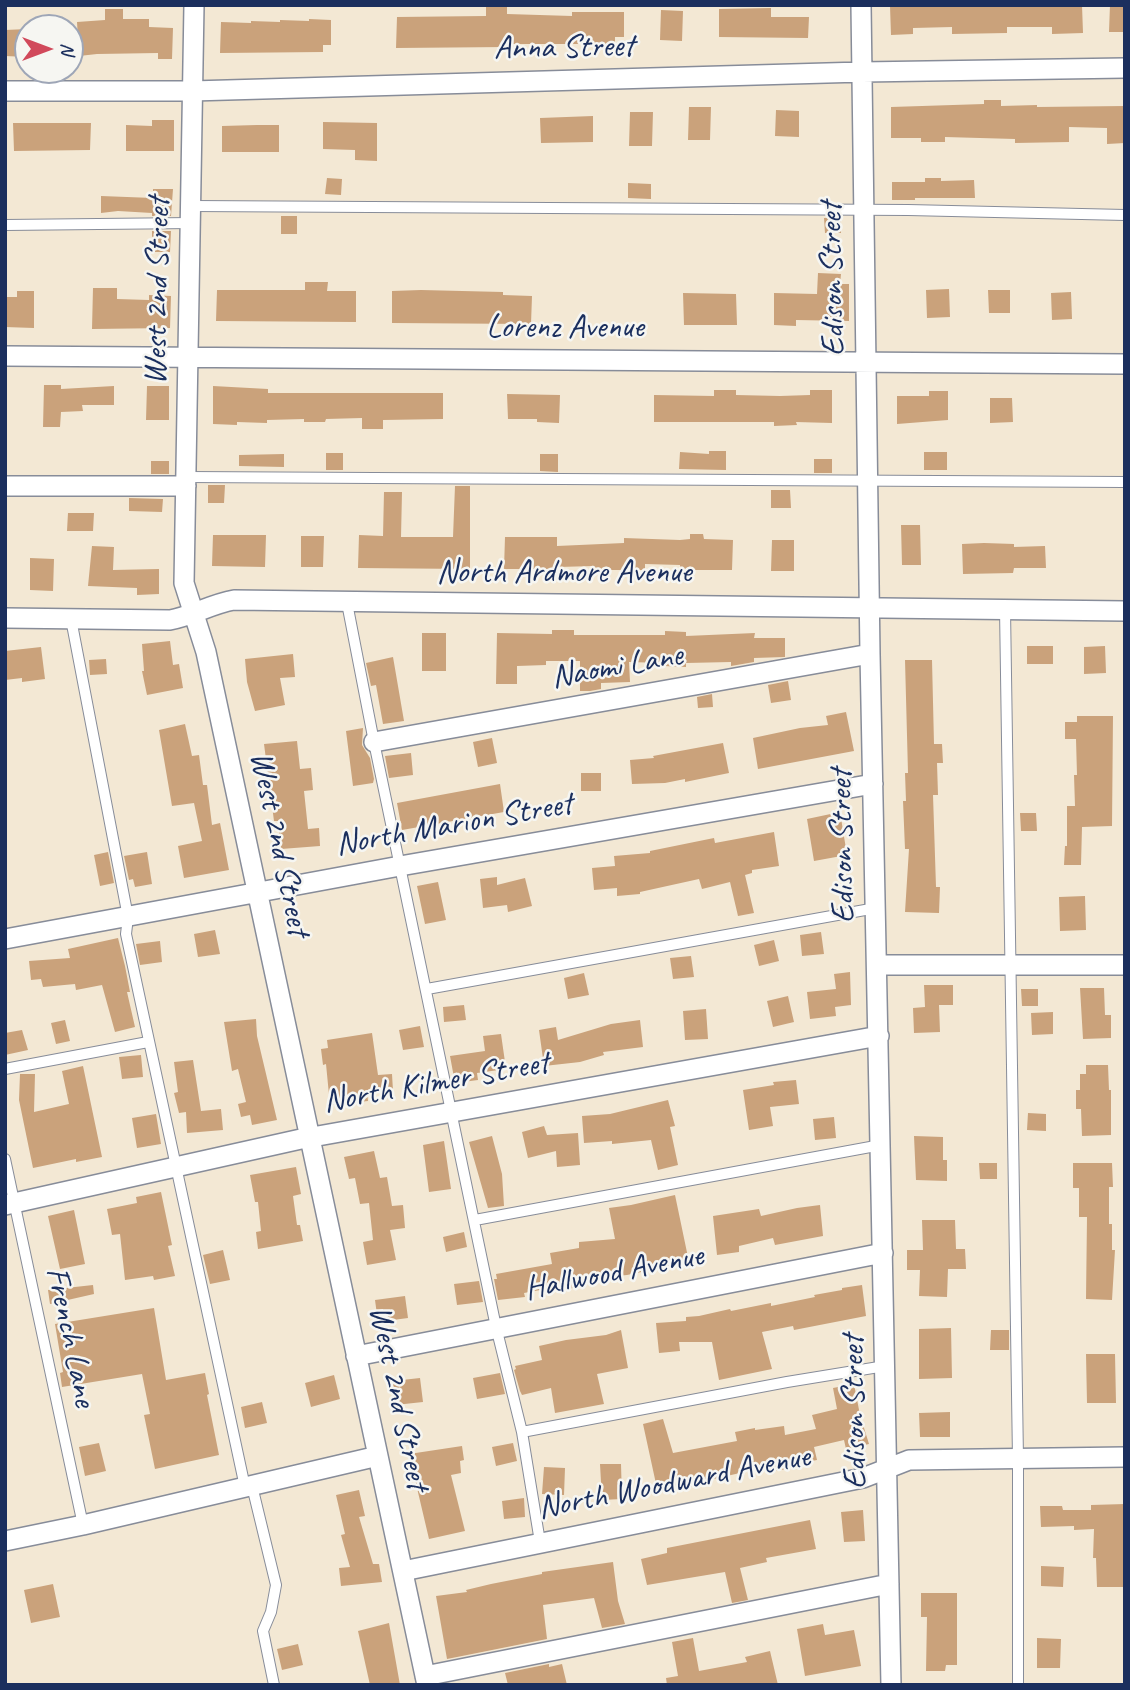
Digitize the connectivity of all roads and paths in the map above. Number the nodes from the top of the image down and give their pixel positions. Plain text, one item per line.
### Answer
1 (194, 5) edge
2 (861, 5) edge
3 (1125, 68) edge
4 (862, 72) junction
5 (5, 91) edge
6 (192, 91) junction
7 (864, 212) junction
8 (192, 215) junction
9 (1125, 215) edge
10 (5, 225) edge
11 (5, 356) edge
12 (189, 356) junction
13 (866, 361) junction
14 (1125, 364) edge
15 (868, 481) junction
16 (1125, 481) edge
17 (186, 482) junction
18 (5, 486) edge
19 (347, 603) junction
20 (870, 607) junction
21 (1005, 609) junction
22 (1125, 611) edge
23 (194, 613) junction
24 (5, 618) edge
25 (71, 618) junction
26 (870, 654) junction
27 (374, 742) junction
28 (873, 784) junction
29 (400, 866) junction
30 (257, 893) junction
31 (877, 908) junction
32 (128, 916) junction
33 (5, 939) edge
34 (878, 965) junction
35 (1011, 965) junction
36 (1125, 965) edge
37 (427, 989) junction
38 (880, 1036) junction
39 (148, 1042) junction
40 (5, 1069) edge
41 (452, 1112) junction
42 (310, 1138) junction
43 (881, 1145) junction
44 (5, 1159) edge
45 (177, 1167) junction
46 (10, 1204) edge
47 (475, 1220) junction
48 (883, 1253) junction
49 (496, 1328) junction
50 (356, 1356) junction
51 (885, 1366) junction
52 (522, 1432) junction
53 (378, 1456) junction
54 (1125, 1457) edge
55 (1018, 1459) junction
56 (887, 1469) junction
57 (249, 1486) junction
58 (83, 1525) junction
59 (5, 1541) edge
60 (540, 1542) junction
61 (403, 1571) junction
62 (889, 1584) junction
63 (426, 1680) edge
64 (274, 1685) edge
65 (891, 1685) edge
66 (1018, 1685) edge

1 - 6 street, West 2nd Street
2 - 4 street, Edison Street
3 - 4 street, Anna Street
4 - 6 street, Anna Street
4 - 7 street, Edison Street
5 - 6 street, Anna Street
6 - 8 street, West 2nd Street
7 - 8 lane
7 - 9 lane
7 - 13 street, Edison Street
8 - 10 lane
8 - 12 street, West 2nd Street
11 - 12 street, Lorenz Avenue
12 - 13 street, Lorenz Avenue
12 - 17 street, West 2nd Street
13 - 14 street, Lorenz Avenue
13 - 15 street, Edison Street
15 - 16 lane
15 - 17 lane
15 - 20 street, Edison Street
17 - 18 street
17 - 23 street, West 2nd Street
19 - 20 street, North Ardmore Avenue
19 - 23 street, North Ardmore Avenue
19 - 27 lane
20 - 21 street, North Ardmore Avenue
20 - 26 street, Edison Street
21 - 22 street, North Ardmore Avenue
21 - 35 lane
23 - 25 street, North Ardmore Avenue
23 - 30 street, West 2nd Street
24 - 25 street, North Ardmore Avenue
25 - 32 lane
26 - 27 street, Naomi Lane
26 - 28 street, Edison Street
27 - 29 lane
28 - 29 street, North Marion Street
28 - 31 street, Edison Street
29 - 30 street, North Marion Street
29 - 37 lane
30 - 32 street, North Marion Street
30 - 42 street, West 2nd Street
31 - 34 street, Edison Street
31 - 37 lane
32 - 33 street, North Marion Street
32 - 39 lane
34 - 35 street
34 - 38 street, Edison Street
35 - 36 street
35 - 55 lane
37 - 41 lane
38 - 41 street, North Kilmer Street
38 - 43 street, Edison Street
39 - 40 lane
39 - 45 lane
41 - 42 street, North Kilmer Street
41 - 47 lane
42 - 45 street, North Kilmer Street
42 - 50 street, West 2nd Street
43 - 47 lane
43 - 48 street, Edison Street
44 - 46 lane, French Lane
45 - 46 street, North Kilmer Street
45 - 57 lane
46 - 58 lane, French Lane
47 - 49 lane
48 - 49 street, Hallwood Avenue
48 - 51 street, Edison Street
49 - 50 street, Hallwood Avenue
49 - 52 lane
50 - 53 street, West 2nd Street
51 - 52 lane
51 - 56 street, Edison Street
52 - 60 lane
53 - 57 street
53 - 61 street, West 2nd Street
54 - 55 street, North Woodward Avenue
55 - 56 street, North Woodward Avenue
55 - 66 lane
56 - 60 street, North Woodward Avenue
56 - 62 street, Edison Street
57 - 58 street
57 - 64 lane
58 - 59 street
60 - 61 street, North Woodward Avenue
61 - 63 street, West 2nd Street
62 - 63 street
62 - 65 street, Edison Street

